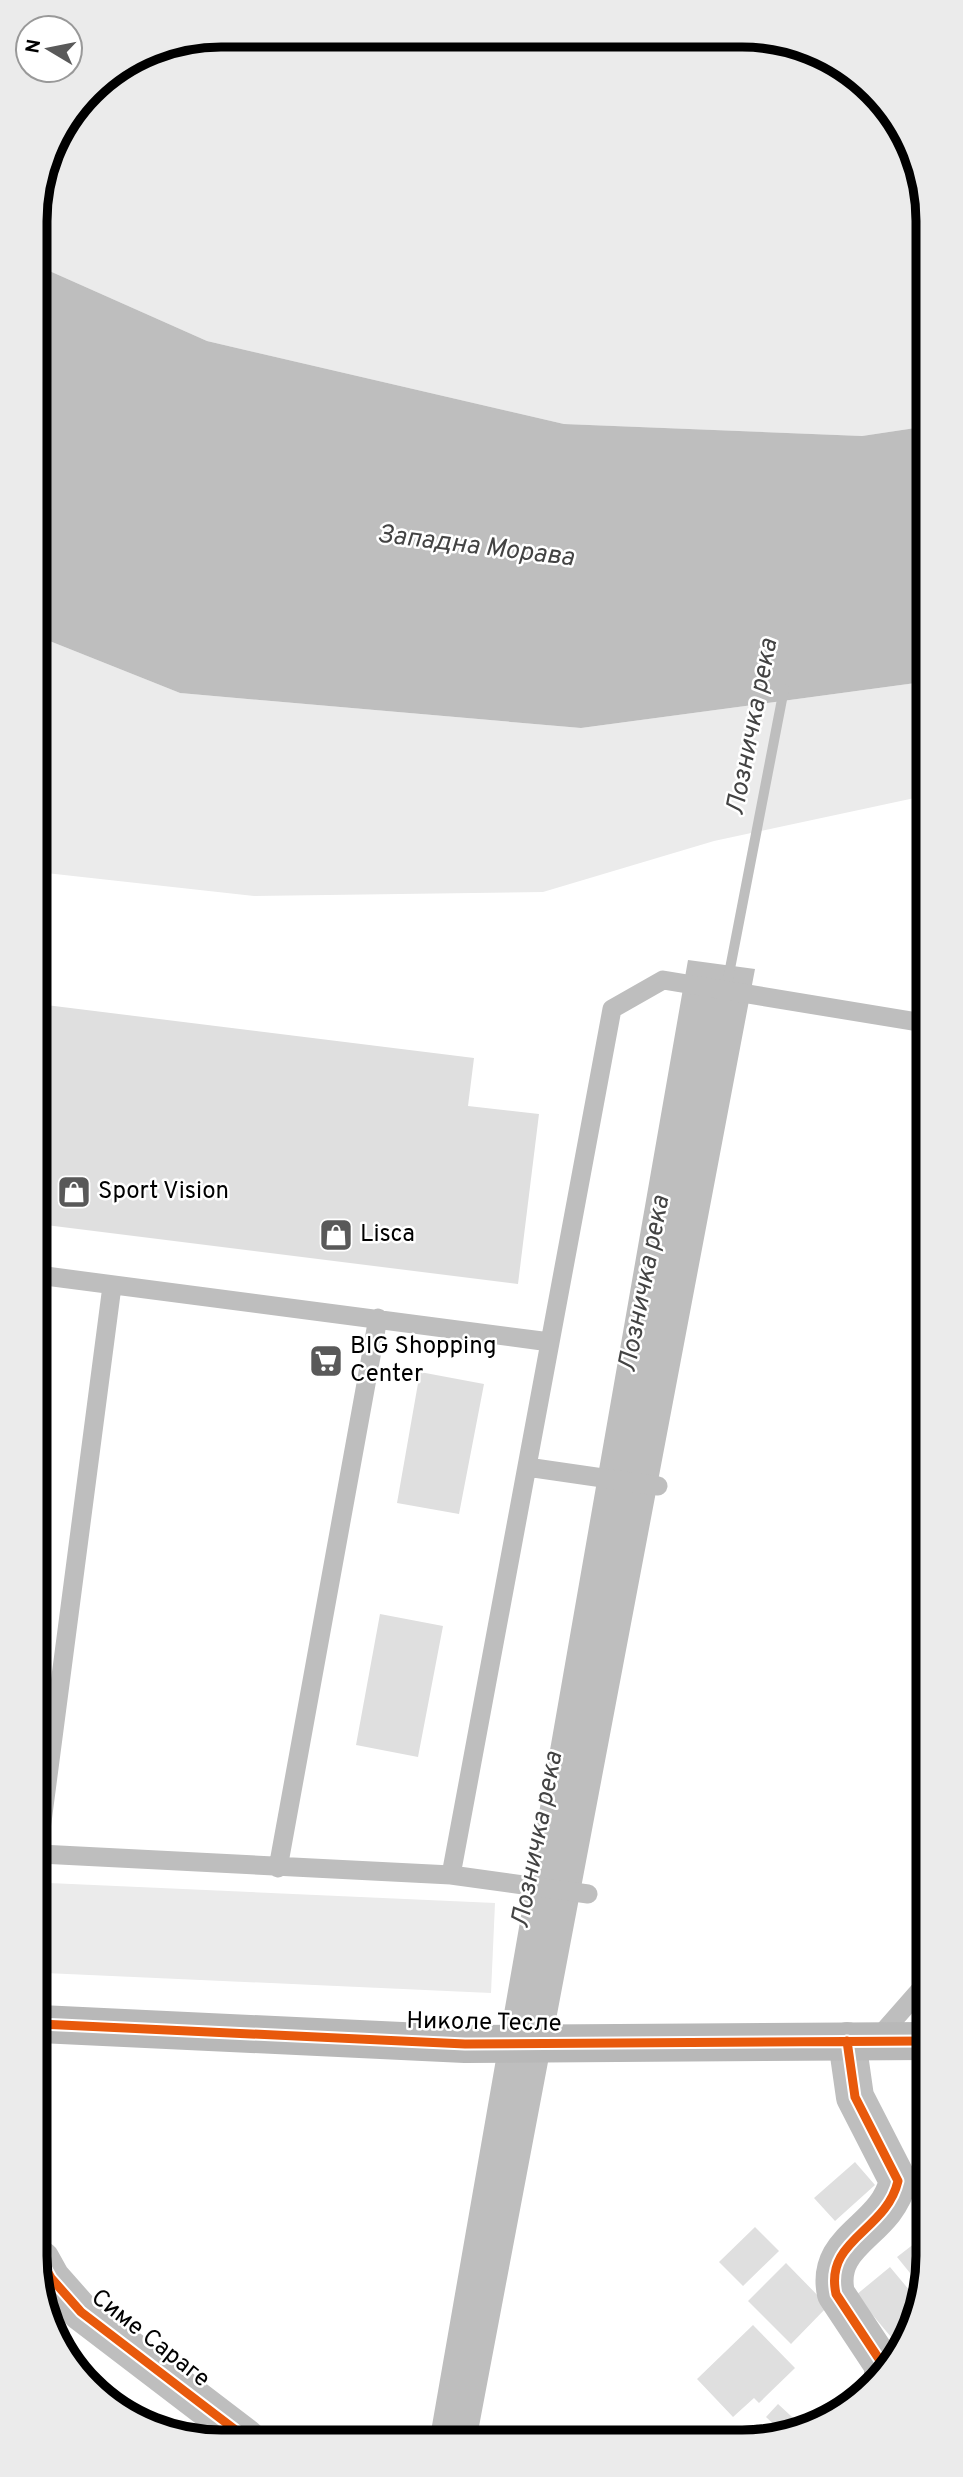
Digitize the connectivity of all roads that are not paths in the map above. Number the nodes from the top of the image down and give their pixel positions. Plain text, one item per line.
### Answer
1 (916, 1022) edge
2 (47, 1276) edge
3 (112, 1286) junction
4 (378, 1318) junction
5 (550, 1342) junction
6 (527, 1467) junction
7 (658, 1486) dead end
8 (47, 1782) edge
9 (47, 1854) edge
10 (278, 1868) junction
11 (452, 1875) junction
12 (588, 1894) dead end
13 (915, 1993) edge
14 (47, 2024) edge
15 (861, 2041) junction
16 (915, 2041) edge
17 (49, 2274) edge
18 (880, 2361) edge
19 (236, 2430) edge

1 - 5 lane
2 - 3 lane
3 - 4 lane
3 - 8 lane
4 - 5 lane
4 - 10 lane
5 - 6 lane
6 - 7 lane
6 - 11 lane
9 - 10 lane
10 - 11 lane
11 - 12 lane
13 - 15 lane
14 - 15 street, Николе Тесле
15 - 16 street, Николе Тесле
15 - 18 street
17 - 19 street, Симе Сараге

